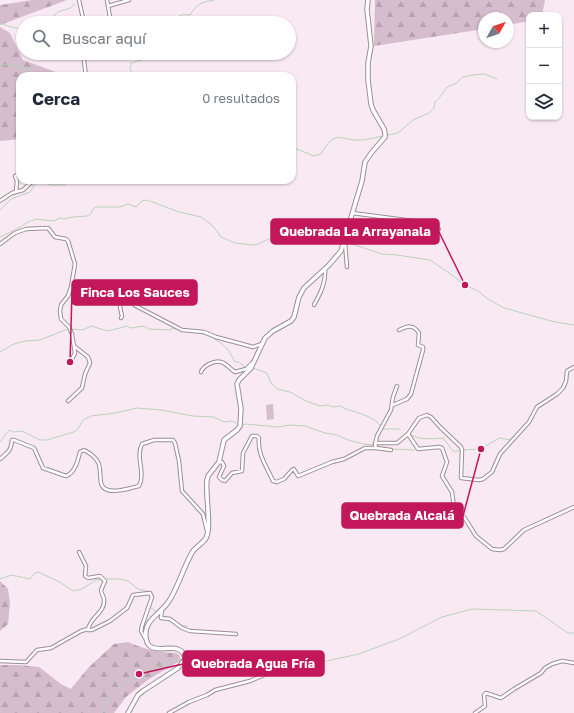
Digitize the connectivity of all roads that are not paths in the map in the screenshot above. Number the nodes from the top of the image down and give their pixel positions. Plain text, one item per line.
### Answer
1 (79, 0) edge
2 (106, 0) edge
3 (129, 0) edge
4 (368, 0) edge
5 (108, 6) junction
6 (82, 16) edge
7 (110, 16) edge
8 (85, 60) edge
9 (86, 72) edge
10 (16, 184) edge
11 (30, 184) edge
12 (16, 192) junction
13 (0, 201) edge
14 (352, 213) junction
15 (439, 229) dead end
16 (345, 240) junction
17 (0, 244) edge
18 (347, 267) dead end
19 (325, 270) junction
20 (314, 305) dead end
21 (121, 318) dead end
22 (399, 330) dead end
23 (262, 343) junction
24 (72, 344) junction
25 (71, 361) dead end
26 (253, 362) junction
27 (574, 367) edge
28 (201, 372) dead end
29 (397, 386) dead end
30 (68, 401) dead end
31 (393, 405) junction
32 (408, 434) junction
33 (376, 446) junction
34 (391, 450) dead end
35 (0, 459) edge
36 (219, 462) junction
37 (574, 507) edge
38 (207, 535) junction
39 (79, 552) dead end
40 (162, 609) junction
41 (88, 629) junction
42 (236, 634) dead end
43 (146, 639) junction
44 (0, 661) edge
45 (574, 663) edge
46 (264, 675) dead end
47 (128, 713) edge
48 (169, 713) edge
49 (475, 713) edge

1 - 6 street
2 - 5 street
3 - 5 street
4 - 14 main road
5 - 7 street
8 - 9 street
10 - 12 street
11 - 12 street
12 - 13 street
14 - 15 street
14 - 16 main road
16 - 18 street
16 - 19 main road
17 - 24 street
19 - 20 street
19 - 23 main road
21 - 23 street
22 - 31 street
23 - 26 main road
24 - 25 street
24 - 30 street
26 - 28 street
26 - 36 main road
27 - 32 street
29 - 31 street
31 - 33 street
32 - 33 street
32 - 37 street
33 - 34 street
33 - 36 street
35 - 38 street
36 - 38 main road
38 - 40 main road
39 - 41 street
40 - 42 street
40 - 43 main road
41 - 43 street
41 - 44 street
43 - 47 main road
45 - 49 street
46 - 48 street

